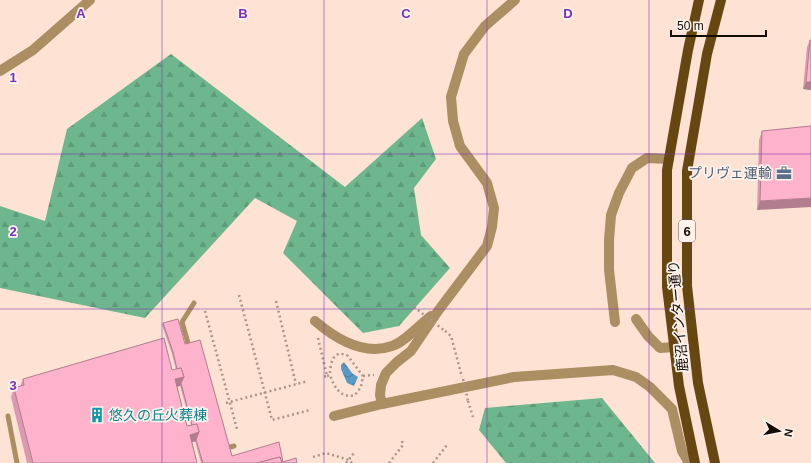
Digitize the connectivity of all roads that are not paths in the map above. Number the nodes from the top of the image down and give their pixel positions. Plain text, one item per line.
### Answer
1 (90, 0) edge
2 (515, 0) edge
3 (699, 0) edge
4 (721, 0) edge
5 (0, 71) edge
6 (669, 159) junction
7 (194, 303) dead end
8 (438, 311) junction
9 (636, 319) dead end
10 (315, 321) dead end
11 (615, 322) dead end
12 (674, 347) junction
13 (191, 352) edge
14 (382, 404) junction
15 (8, 416) dead end
16 (334, 416) dead end
17 (234, 446) dead end
18 (218, 451) edge
19 (17, 463) edge
20 (689, 463) edge
21 (695, 463) edge
22 (716, 463) edge

1 - 5 street
2 - 8 street
3 - 6 main road, 鹿沼インター通り / 6
4 - 22 main road, 鹿沼インター通り / 6
6 - 11 street
6 - 12 main road, 鹿沼インター通り / 6
7 - 13 lane
8 - 10 street
8 - 14 street
9 - 12 street
12 - 21 main road, 鹿沼インター通り / 6
14 - 16 street
14 - 20 street
15 - 19 lane
17 - 18 lane

